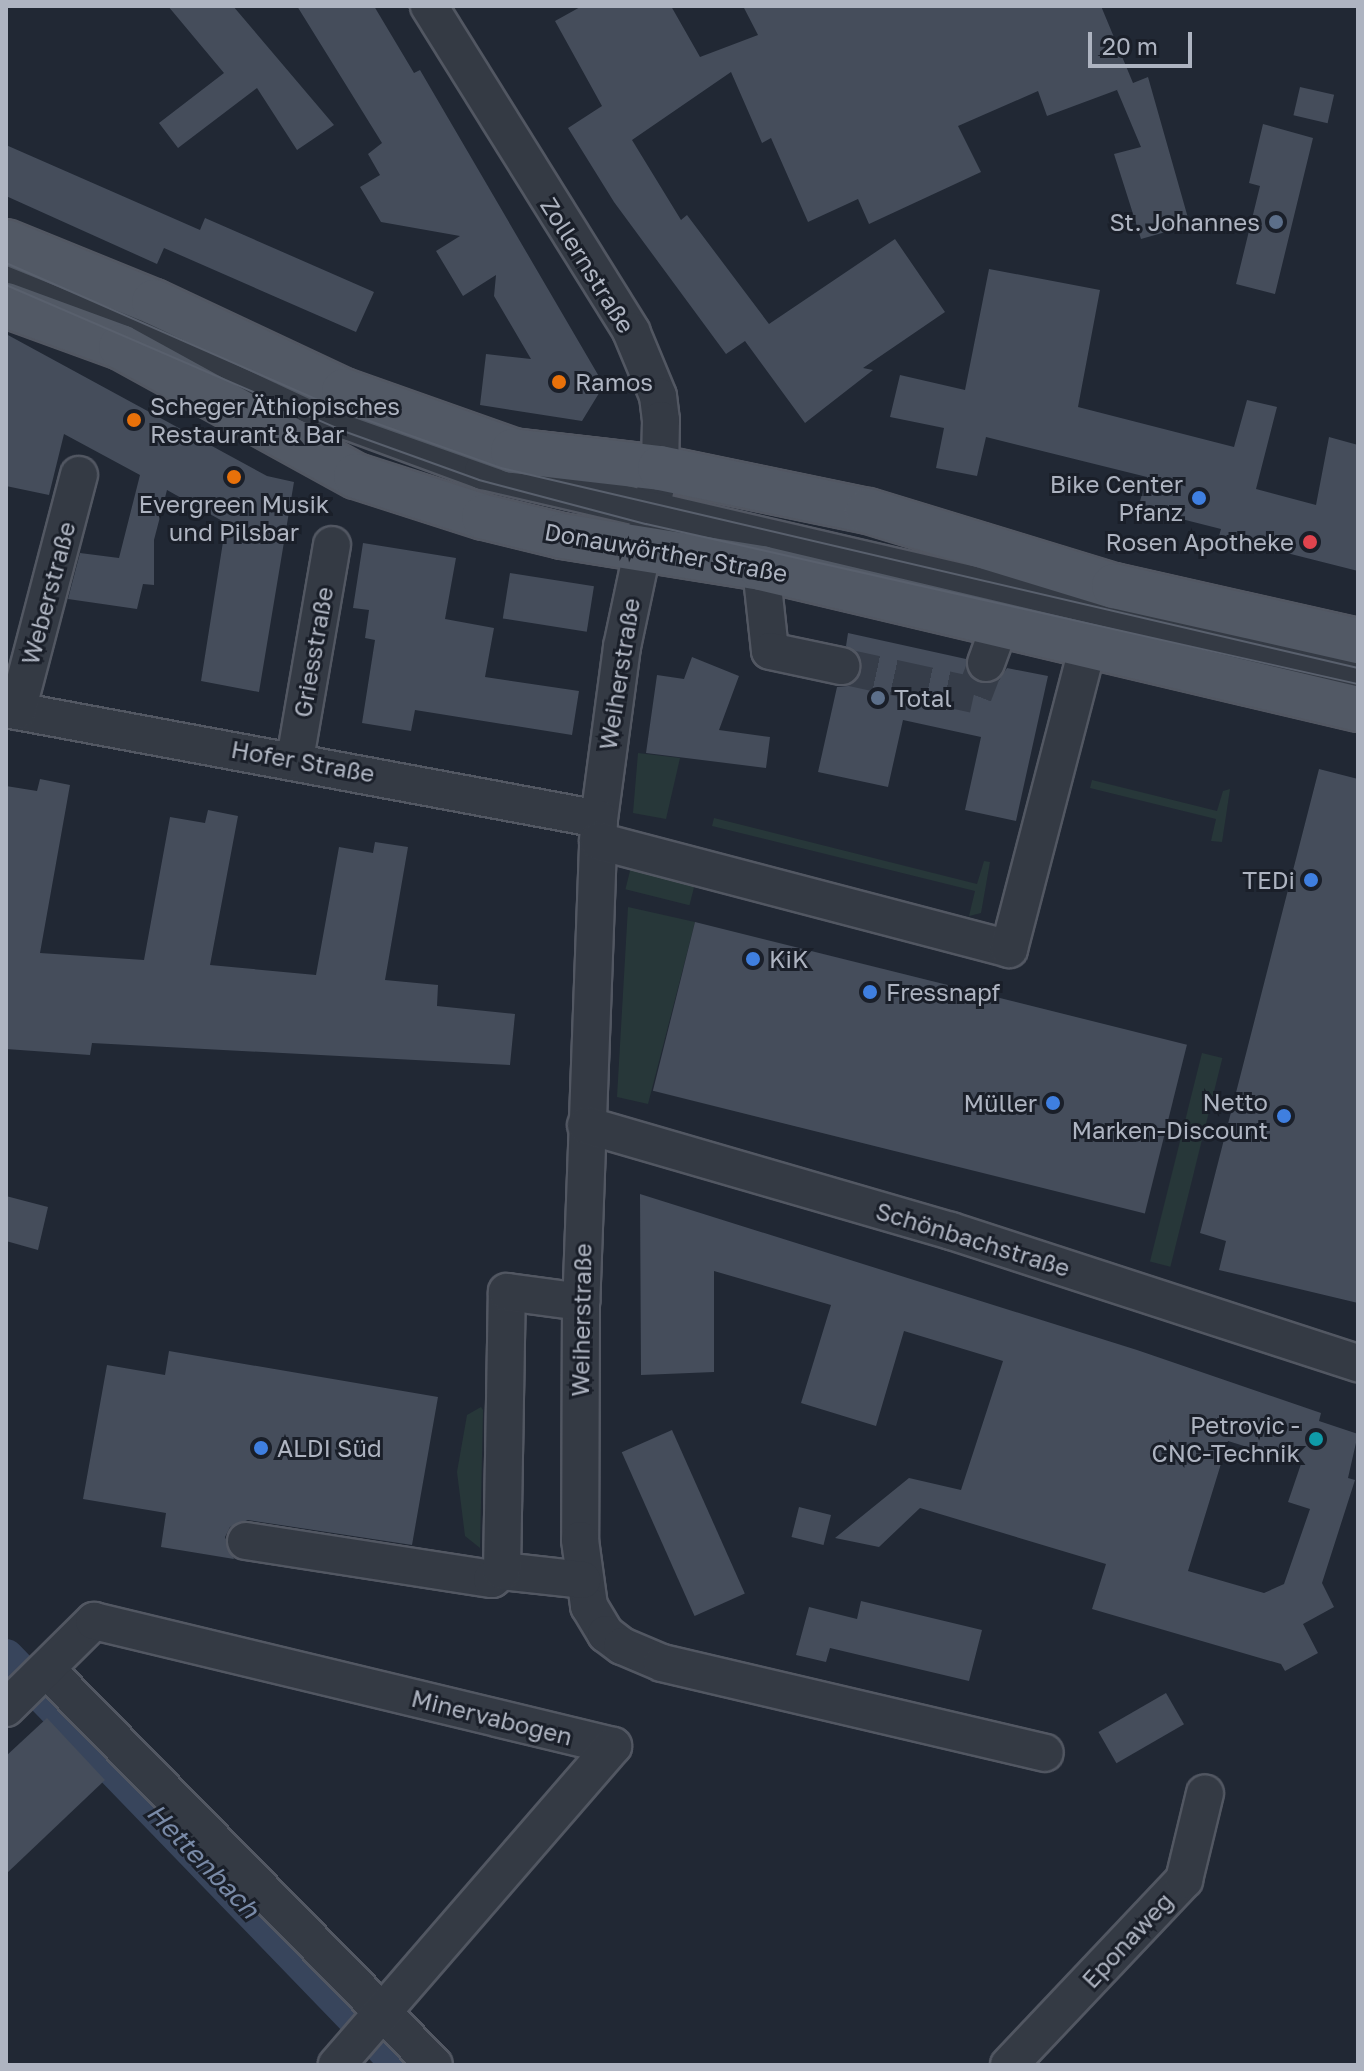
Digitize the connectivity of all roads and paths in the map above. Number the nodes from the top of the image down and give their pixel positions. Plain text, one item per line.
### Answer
1 (429, 6) edge
2 (6, 242) edge
3 (6, 274) edge
4 (6, 305) edge
5 (121, 347) junction
6 (187, 352) junction
7 (660, 468) junction
8 (79, 475) dead end
9 (645, 530) junction
10 (332, 545) dead end
11 (761, 568) junction
12 (1001, 622) junction
13 (1358, 641) edge
14 (1089, 642) junction
15 (986, 663) tunnel mouth
16 (841, 666) tunnel mouth
17 (1351, 692) edge
18 (12, 710) edge
19 (295, 759) junction
20 (599, 830) junction
21 (586, 1125) junction
22 (581, 1302) junction
23 (1358, 1363) edge
24 (246, 1541) dead end
25 (502, 1571) junction
26 (583, 1580) junction
27 (46, 1669) junction
28 (6, 1708) edge
29 (1045, 1753) dead end
30 (1205, 1793) dead end
31 (384, 2013) junction
32 (337, 2065) edge
33 (434, 2065) edge
34 (1009, 2065) edge

1 - 7 street, Zollernstraße
2 - 7 main road
3 - 6 street
4 - 5 main road, Donauwörther Straße
5 - 6 street
5 - 9 main road, Donauwörther Straße
6 - 9 street
7 - 9 street, Zollernstraße
7 - 13 main road
8 - 18 street, Weberstraße
9 - 11 main road, Donauwörther Straße
9 - 17 street
9 - 20 street, Weiherstraße
10 - 19 street, Griesstraße
11 - 12 main road, Donauwörther Straße
11 - 16 street
12 - 14 main road, Donauwörther Straße
12 - 15 street
14 - 17 main road, Donauwörther Straße
14 - 20 street, Hofer Straße
18 - 19 street, Hofer Straße
19 - 20 street, Hofer Straße
20 - 21 street, Weiherstraße
21 - 22 street, Weiherstraße
21 - 23 street, Schönbachstraße
22 - 25 street
22 - 26 street, Weiherstraße
24 - 25 street
25 - 26 street
26 - 29 street, Weiherstraße
27 - 28 street
27 - 31 street
27 - 31 street, Minervabogen
30 - 34 street, Eponaweg
31 - 32 street
31 - 33 street

